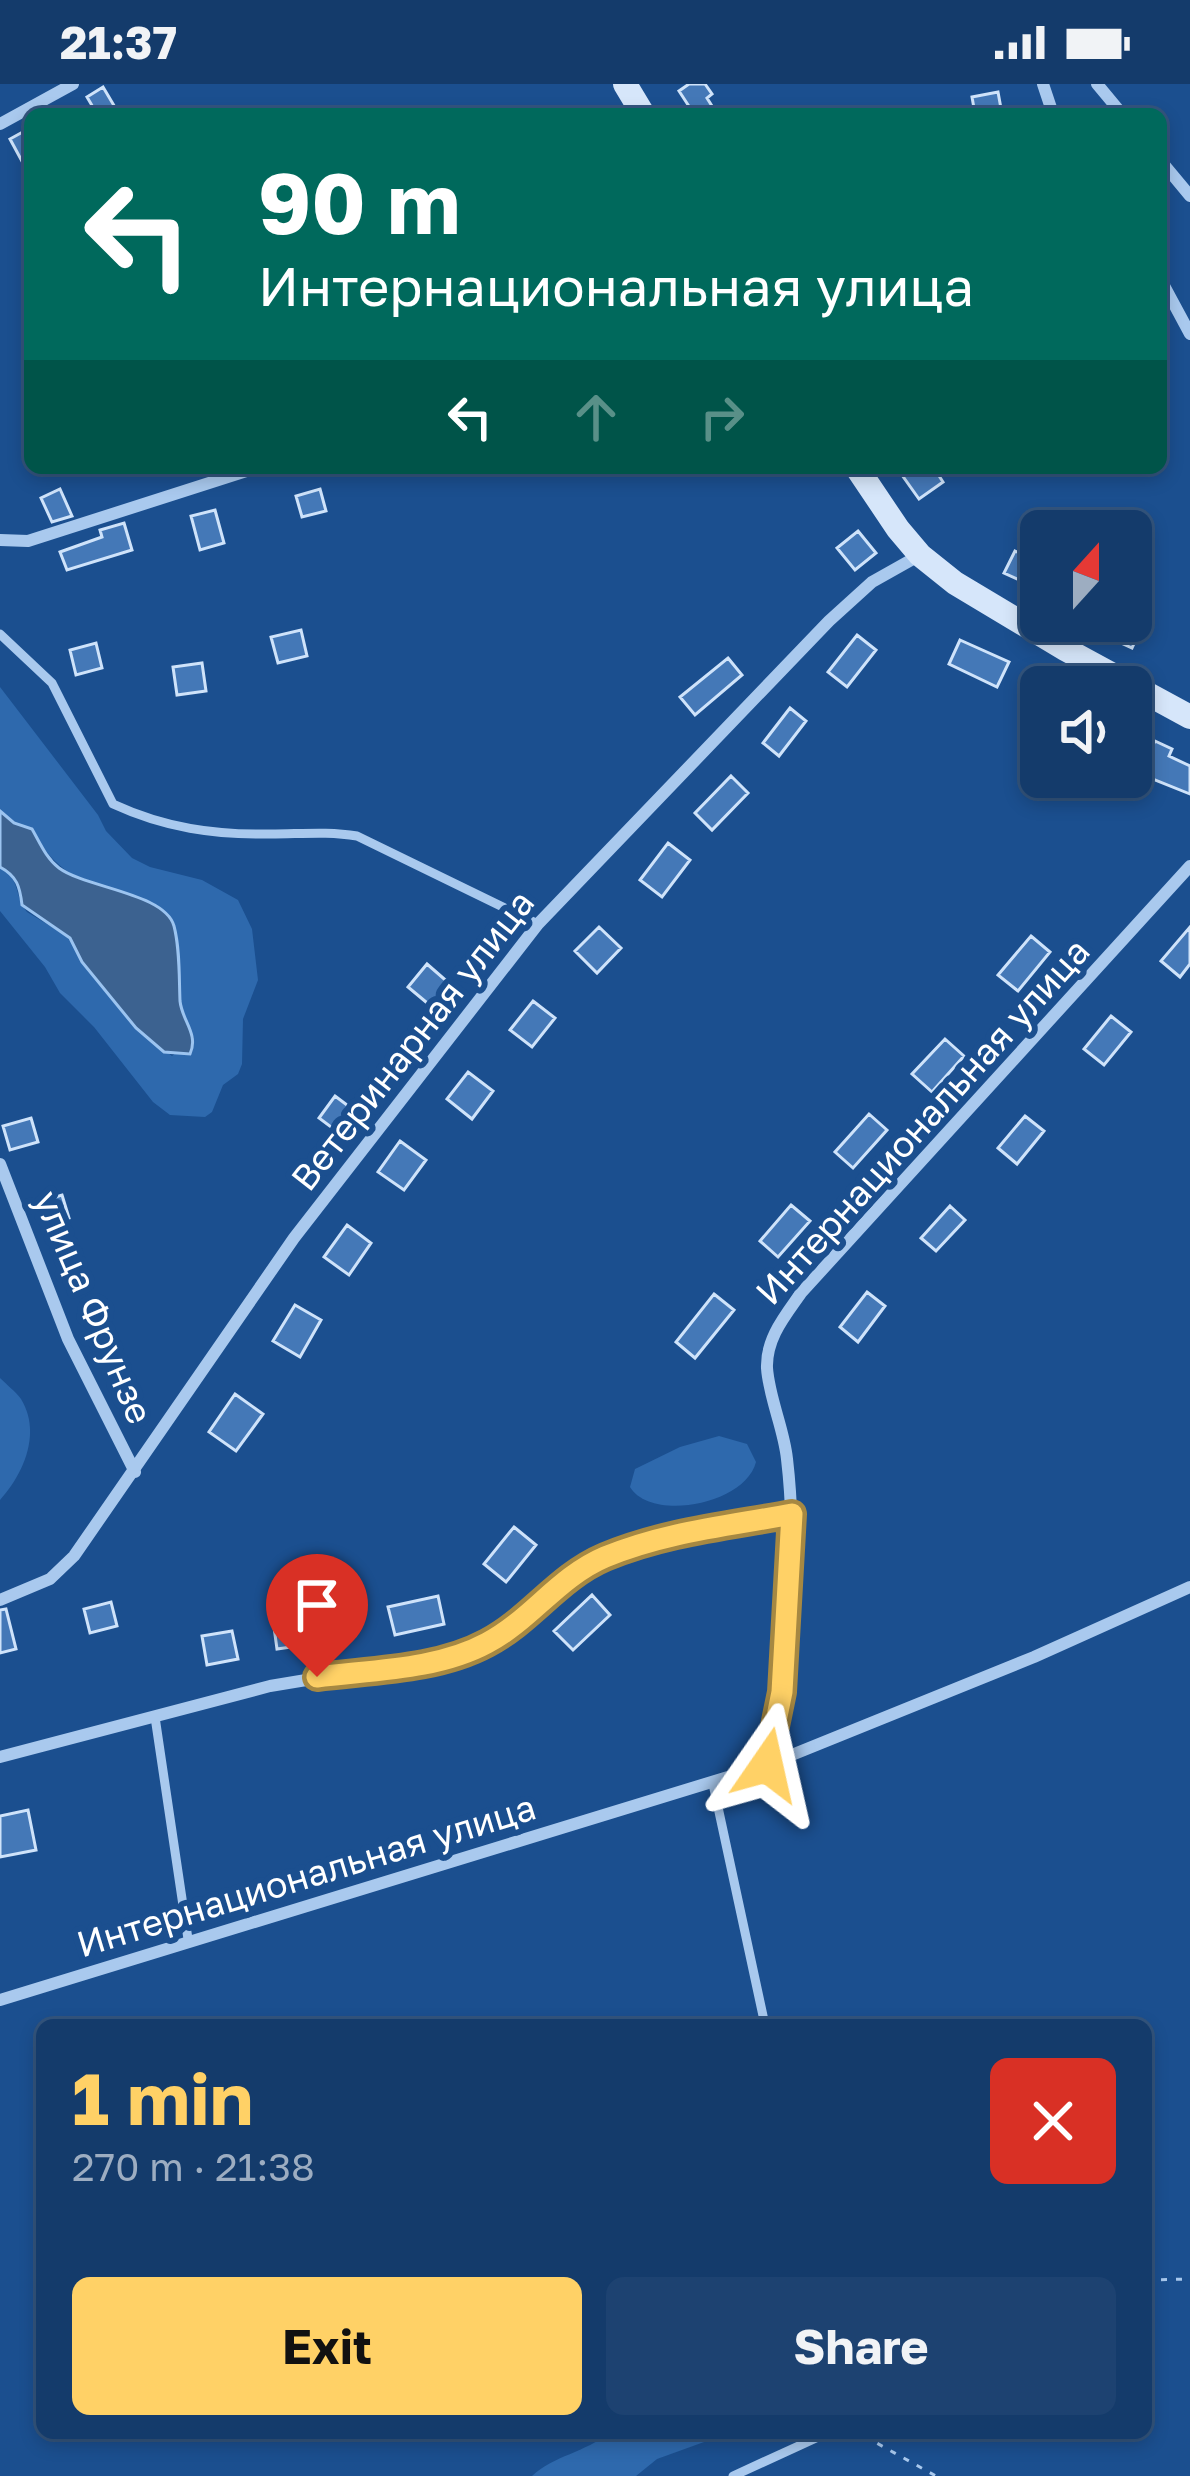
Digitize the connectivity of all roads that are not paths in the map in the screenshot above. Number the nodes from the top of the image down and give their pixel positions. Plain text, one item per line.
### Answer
1 (73, 84) edge
2 (1097, 84) edge
3 (29, 108) edge
4 (1117, 108) edge
5 (1167, 168) edge
6 (1190, 196) edge
7 (1167, 291) edge
8 (1190, 334) edge
9 (237, 474) edge
10 (861, 474) edge
11 (0, 540) edge
12 (920, 555) junction
13 (0, 634) edge
14 (1190, 717) edge
15 (1190, 866) edge
16 (538, 924) junction
17 (0, 1164) edge
18 (135, 1472) junction
19 (792, 1514) junction
20 (1190, 1588) edge
21 (0, 1600) edge
22 (155, 1717) junction
23 (0, 1757) edge
24 (767, 1765) junction
25 (713, 1784) junction
26 (188, 1939) junction
27 (0, 2000) edge
28 (764, 2019) edge
29 (815, 2439) edge
30 (733, 2476) edge

1 - 3 street
2 - 4 street
5 - 6 street
7 - 8 street
9 - 11 street
10 - 12 street
12 - 14 street
12 - 16 street, Ветеринарная улица
13 - 16 lane
15 - 19 street, Интернациональная улица
16 - 18 street, Ветеринарная улица
17 - 18 street, улица Фрунзе
18 - 21 street, Ветеринарная улица
19 - 22 street
19 - 24 street, Интернациональная улица
20 - 24 street, Интернациональная улица
22 - 23 street
22 - 26 lane
24 - 25 street, Интернациональная улица
25 - 26 street, Интернациональная улица
25 - 28 lane
26 - 27 street, Интернациональная улица
29 - 30 lane

